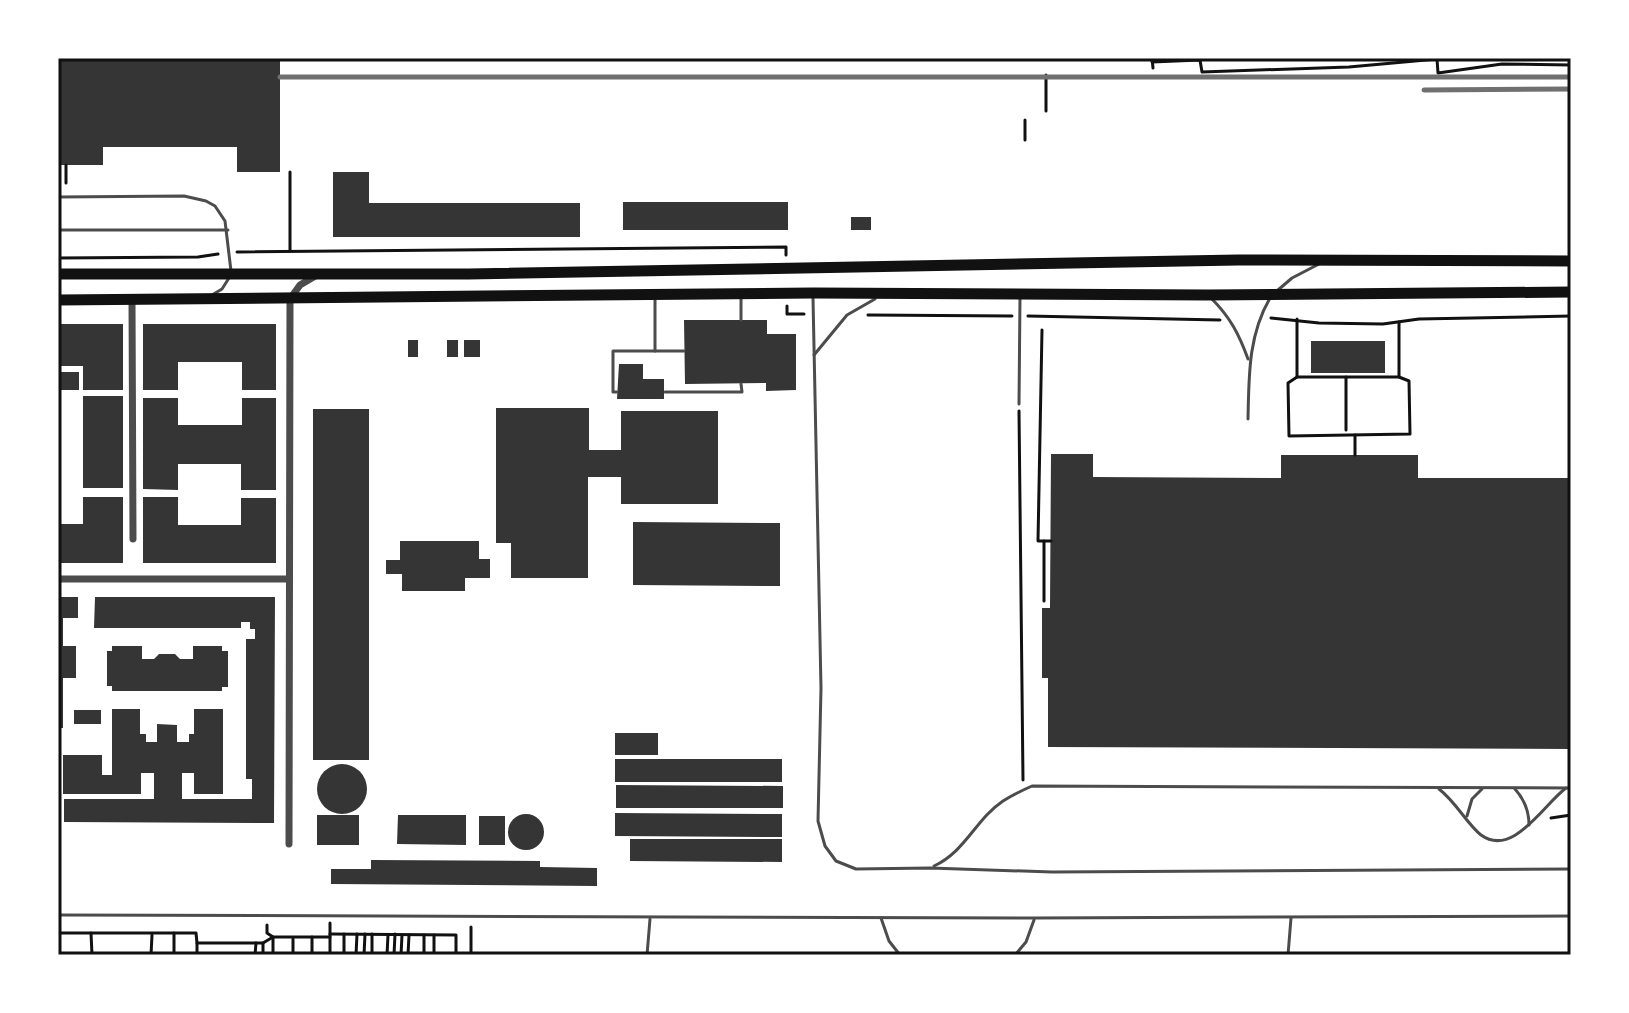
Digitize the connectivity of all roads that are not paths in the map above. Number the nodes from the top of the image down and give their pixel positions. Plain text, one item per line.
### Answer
1 (58, 197) edge
2 (58, 230) edge
3 (228, 230) junction
4 (1326, 261) junction
5 (1571, 261) edge
6 (231, 273) junction
7 (58, 274) edge
8 (318, 274) junction
9 (1571, 292) edge
10 (813, 293) junction
11 (897, 293) junction
12 (1020, 293) junction
13 (655, 294) junction
14 (741, 294) junction
15 (1208, 295) junction
16 (1272, 295) junction
17 (201, 299) junction
18 (290, 299) junction
19 (58, 300) edge
20 (132, 300) junction
21 (741, 320) dead end
22 (655, 351) junction
23 (684, 351) dead end
24 (814, 355) junction
25 (1249, 363) junction
26 (741, 384) dead end
27 (615, 392) dead end
28 (665, 392) dead end
29 (1019, 404) road end
30 (1248, 419) dead end
31 (133, 539) dead end
32 (58, 579) edge
33 (288, 579) junction
34 (1569, 788) edge
35 (1439, 789) junction
36 (1482, 789) junction
37 (1515, 789) junction
38 (1467, 818) junction
39 (1529, 825) junction
40 (289, 844) dead end
41 (930, 868) junction
42 (1571, 869) edge
43 (58, 915) edge
44 (1571, 916) edge
45 (650, 918) junction
46 (881, 918) junction
47 (1035, 918) junction
48 (1291, 918) junction
49 (1018, 954) edge
50 (647, 955) edge
51 (900, 955) edge
52 (1288, 955) edge

1 - 3 lane
2 - 3 lane
3 - 6 lane
4 - 5 main road
4 - 8 main road
4 - 16 lane
6 - 7 main road
6 - 8 main road
6 - 17 lane
8 - 18 street
9 - 16 main road
10 - 11 main road
10 - 14 main road
10 - 24 lane
11 - 12 main road
11 - 24 lane
12 - 15 main road
12 - 29 lane
13 - 14 main road
13 - 18 main road
13 - 22 lane
14 - 21 lane
15 - 16 main road
15 - 25 lane
16 - 25 lane
17 - 18 main road
17 - 20 main road
18 - 33 street
19 - 20 main road
20 - 31 street
22 - 23 lane
22 - 27 lane
24 - 41 lane
25 - 30 lane
26 - 28 lane
32 - 33 street
33 - 40 street
34 - 37 lane
34 - 39 lane
35 - 36 lane
35 - 38 lane
35 - 41 lane
36 - 37 lane
36 - 38 lane
37 - 39 lane
38 - 39 lane
41 - 42 lane
43 - 45 lane
44 - 48 lane
45 - 46 lane
45 - 50 lane
46 - 47 lane
46 - 51 lane
47 - 48 lane
47 - 49 lane
48 - 52 lane

